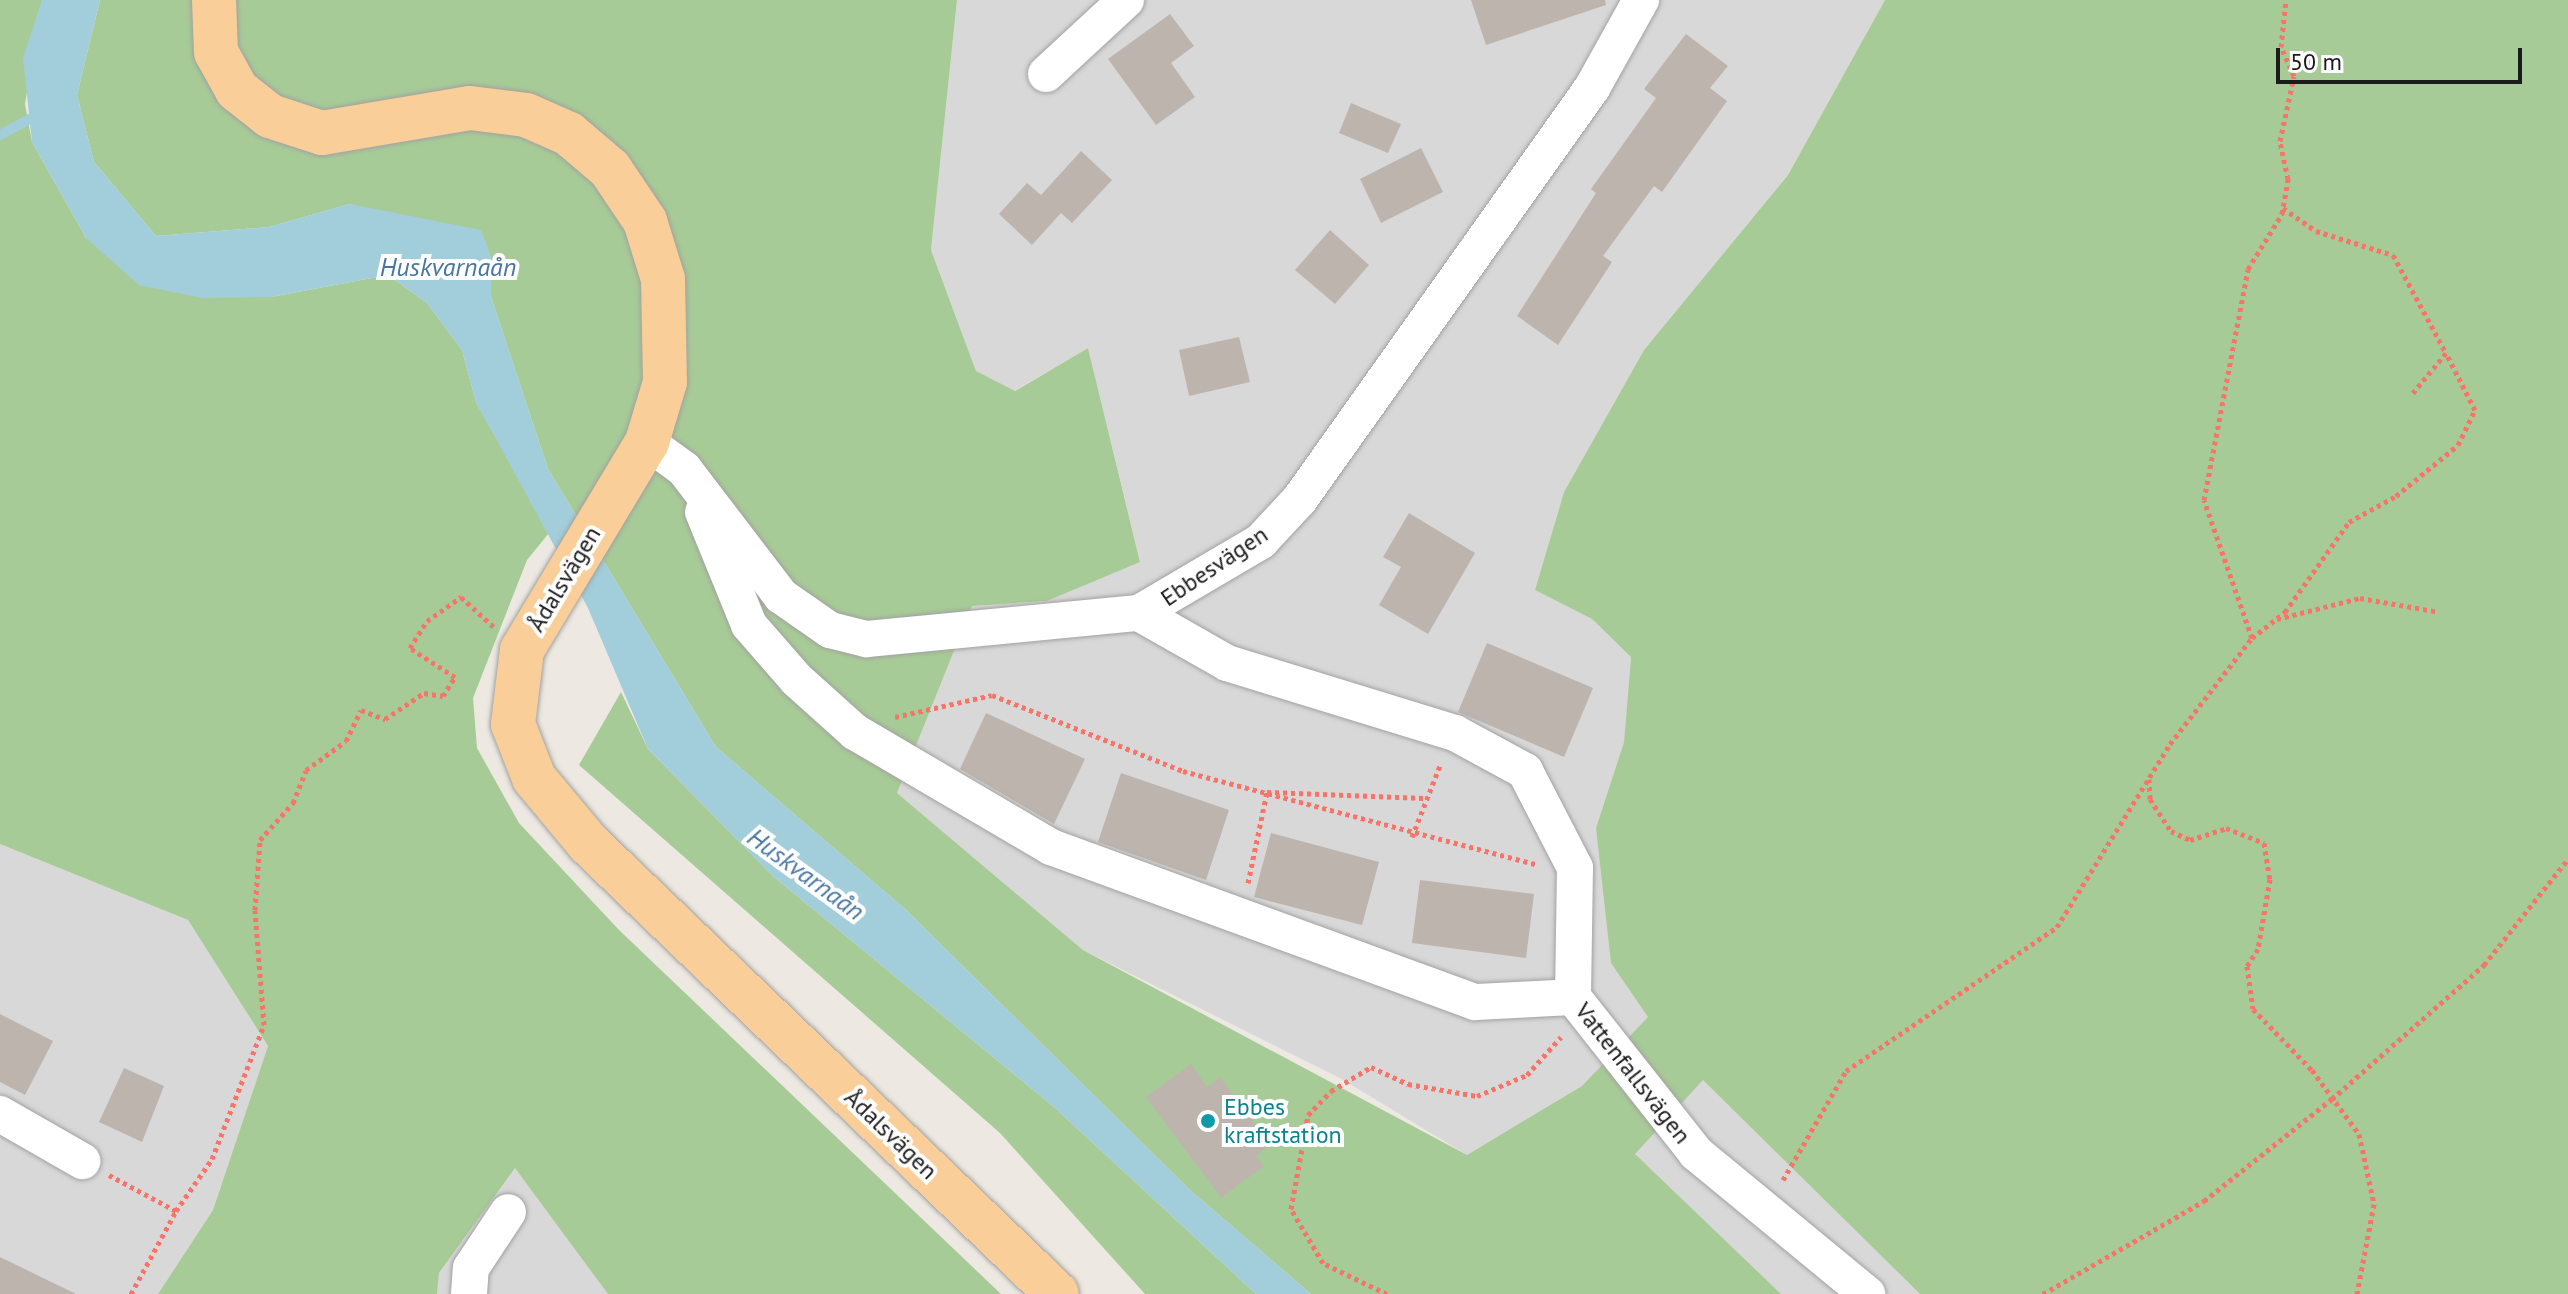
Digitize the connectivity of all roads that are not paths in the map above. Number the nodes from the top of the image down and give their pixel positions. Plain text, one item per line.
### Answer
1 (214, 0) edge
2 (1126, 0) edge
3 (1641, 0) edge
4 (1046, 74) dead end
5 (637, 458) junction
6 (698, 486) junction
7 (1139, 613) junction
8 (1573, 997) junction
9 (0, 1114) edge
10 (82, 1161) road end
11 (508, 1212) dead end
12 (469, 1294) edge
13 (1057, 1294) edge
14 (1867, 1294) edge

1 - 5 main road, Ådalsvägen
2 - 4 street
3 - 7 street, Ebbesvägen
5 - 6 street, Ebbesvägen
5 - 13 main road, Ådalsvägen
6 - 7 street, Ebbesvägen
6 - 8 street
7 - 8 street, Vattenfallsvägen
8 - 14 street, Vattenfallsvägen
9 - 10 street
11 - 12 street

